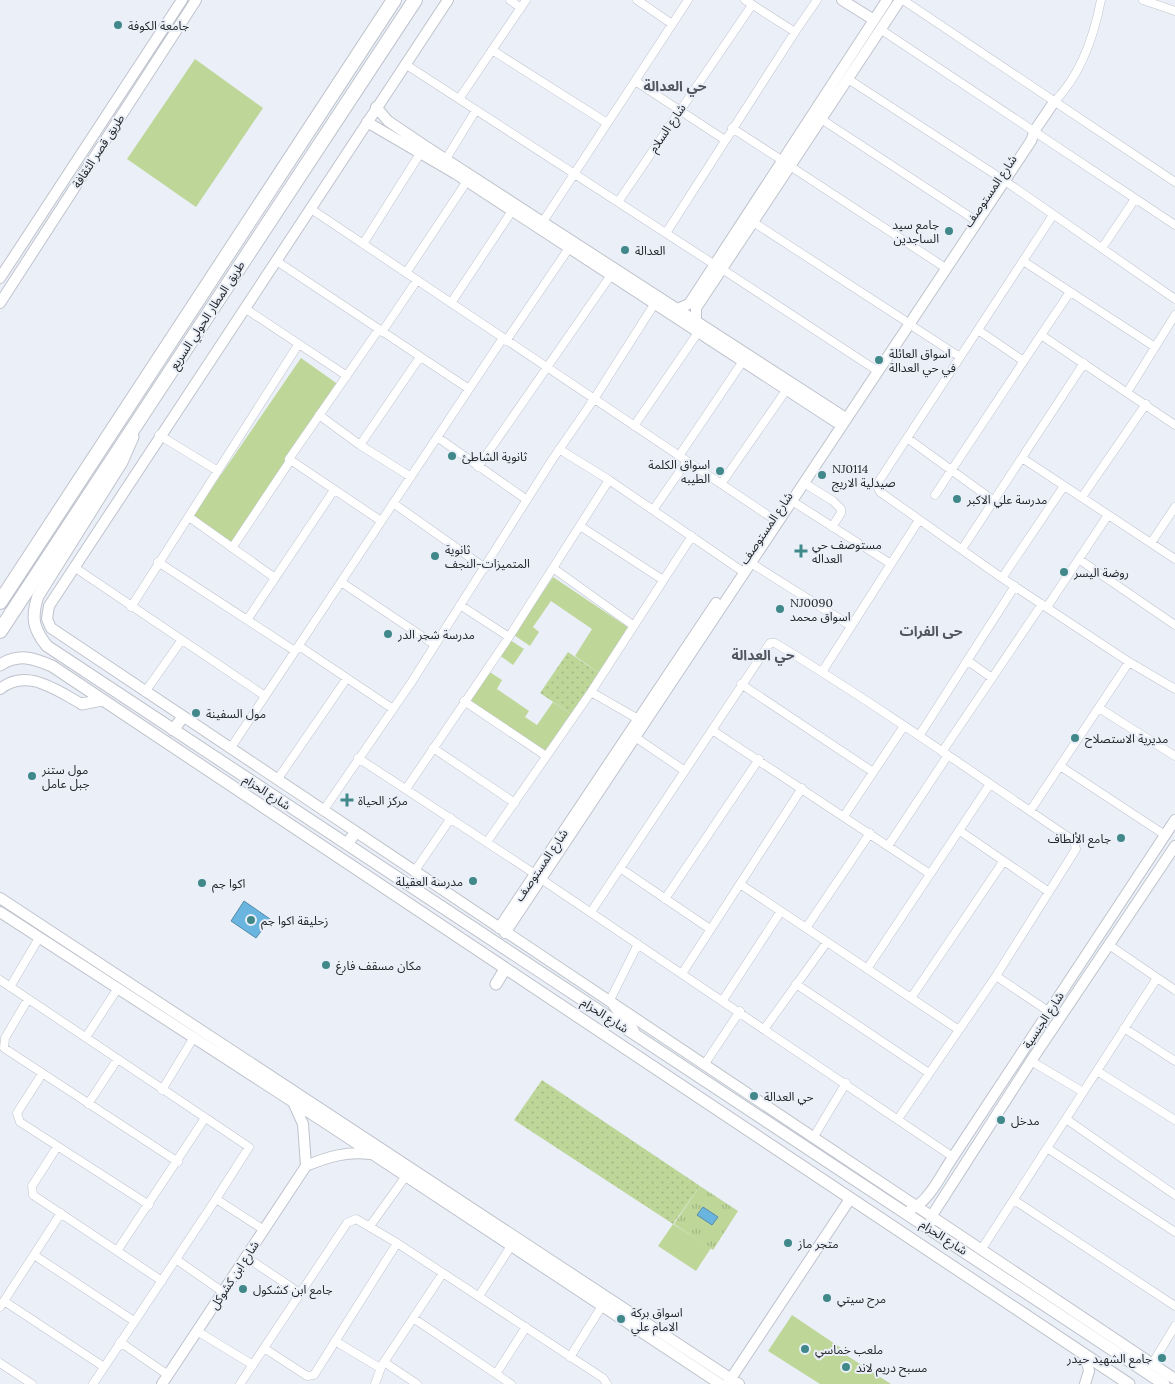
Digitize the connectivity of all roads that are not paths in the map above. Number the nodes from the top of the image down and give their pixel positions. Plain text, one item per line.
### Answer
1 (182, 0) edge
2 (196, 0) edge
3 (394, 0) edge
4 (415, 0) edge
5 (448, 0) edge
6 (510, 0) edge
7 (526, 0) edge
8 (636, 0) edge
9 (688, 0) edge
10 (817, 0) edge
11 (842, 0) edge
12 (887, 0) edge
13 (901, 0) edge
14 (1101, 0) edge
15 (1144, 0) edge
16 (748, 2) edge
17 (521, 8) junction
18 (1175, 11) edge
19 (874, 20) junction
20 (672, 24) junction
21 (880, 29) junction
22 (795, 32) junction
23 (492, 50) junction
24 (406, 64) junction
25 (843, 76) junction
26 (635, 81) junction
27 (335, 90) junction
28 (350, 99) junction
29 (459, 99) junction
30 (1054, 102) junction
31 (376, 107) junction
32 (322, 110) junction
33 (476, 110) junction
34 (679, 110) junction
35 (821, 119) junction
36 (336, 120) junction
37 (367, 122) junction
38 (607, 123) junction
39 (385, 125) junction
40 (732, 128) junction
41 (1035, 130) junction
42 (725, 140) junction
43 (421, 152) junction
44 (446, 159) junction
45 (787, 164) junction
46 (458, 171) junction
47 (574, 174) junction
48 (1002, 179) junction
49 (467, 181) junction
50 (1175, 182) edge
51 (1135, 199) junction
52 (618, 202) junction
53 (311, 209) junction
54 (512, 211) junction
55 (1053, 215) junction
56 (972, 218) junction
57 (542, 222) junction
58 (753, 222) junction
59 (1175, 225) edge
60 (666, 233) junction
61 (23, 242) junction
62 (363, 244) junction
63 (569, 248) junction
64 (1102, 248) junction
65 (35, 250) junction
66 (1023, 261) junction
67 (278, 262) junction
68 (941, 265) junction
69 (719, 267) junction
70 (613, 272) junction
71 (406, 273) junction
72 (3, 274) edge
73 (18, 276) junction
74 (417, 280) junction
75 (1070, 292) junction
76 (924, 297) junction
77 (1175, 299) edge
78 (0, 303) edge
79 (451, 303) junction
80 (655, 303) junction
81 (693, 306) junction
82 (677, 309) junction
83 (246, 310) junction
84 (1175, 315) edge
85 (696, 321) junction
86 (907, 322) junction
87 (978, 330) junction
88 (380, 331) junction
89 (699, 331) junction
90 (1041, 334) junction
91 (504, 339) junction
92 (298, 345) junction
93 (1155, 347) junction
94 (885, 355) junction
95 (420, 357) junction
96 (960, 357) junction
97 (743, 360) junction
98 (1022, 360) junction
99 (1084, 363) junction
100 (547, 368) junction
101 (873, 368) junction
102 (347, 376) junction
103 (789, 386) junction
104 (469, 389) junction
105 (1128, 391) junction
106 (594, 399) junction
107 (1146, 404) junction
108 (144, 410) junction
109 (319, 416) junction
110 (839, 418) junction
111 (1174, 422) edge
112 (634, 426) junction
113 (159, 435) junction
114 (437, 437) junction
115 (907, 438) junction
116 (360, 445) junction
117 (559, 449) junction
118 (679, 456) junction
119 (1022, 458) junction
120 (290, 461) junction
121 (687, 461) junction
122 (478, 467) junction
123 (218, 470) junction
124 (953, 470) junction
125 (411, 477) junction
126 (609, 480) junction
127 (804, 482) junction
128 (721, 484) junction
129 (1064, 486) junction
130 (334, 490) junction
131 (935, 495) dead end
132 (1082, 497) junction
133 (527, 500) junction
134 (792, 501) junction
135 (994, 501) junction
136 (393, 503) junction
137 (1175, 507) edge
138 (653, 510) junction
139 (1108, 515) junction
140 (189, 517) junction
141 (772, 518) junction
142 (919, 520) junction
143 (381, 521) junction
144 (580, 526) junction
145 (832, 527) junction
146 (692, 536) junction
147 (1151, 543) junction
148 (232, 548) junction
149 (962, 549) junction
150 (1175, 559) edge
151 (1080, 560) junction
152 (158, 562) junction
153 (750, 563) junction
154 (891, 564) junction
155 (74, 567) junction
156 (485, 568) junction
157 (553, 568) junction
158 (739, 569) junction
159 (275, 578) junction
160 (1002, 578) junction
161 (664, 580) junction
162 (341, 582) junction
163 (1016, 586) junction
164 (0, 602) edge
165 (719, 604) junction
166 (460, 605) junction
167 (1044, 606) junction
168 (131, 607) junction
169 (247, 620) junction
170 (1175, 625) edge
171 (634, 626) junction
172 (851, 626) junction
173 (0, 631) edge
174 (509, 637) junction
175 (180, 641) junction
176 (435, 645) junction
177 (297, 648) junction
178 (968, 661) junction
179 (1129, 662) junction
180 (0, 665) edge
181 (822, 672) junction
182 (347, 678) junction
183 (992, 678) junction
184 (741, 684) junction
185 (0, 689) edge
186 (1175, 689) edge
187 (145, 692) junction
188 (591, 692) junction
189 (265, 696) junction
190 (102, 700) junction
191 (464, 701) junction
192 (82, 704) joint
193 (1098, 708) junction
194 (393, 709) junction
195 (182, 717) junction
196 (638, 719) junction
197 (904, 726) junction
198 (174, 730) junction
199 (712, 730) junction
200 (919, 736) junction
201 (636, 737) junction
202 (433, 748) junction
203 (230, 749) junction
204 (945, 753) junction
205 (546, 756) junction
206 (1175, 756) edge
207 (358, 758) junction
208 (758, 759) junction
209 (1060, 766) junction
210 (685, 771) junction
211 (874, 772) junction
212 (606, 774) junction
213 (277, 780) junction
214 (990, 784) junction
215 (802, 788) junction
216 (406, 789) junction
217 (515, 803) junction
218 (324, 811) junction
219 (1030, 811) junction
220 (844, 816) junction
221 (451, 818) junction
222 (1175, 820) edge
223 (960, 831) junction
224 (355, 832) junction
225 (870, 833) junction
226 (1165, 835) junction
227 (487, 842) junction
228 (347, 844) junction
229 (888, 846) junction
230 (1175, 846) edge
231 (1153, 853) junction
232 (1004, 862) junction
233 (1165, 862) junction
234 (1143, 866) junction
235 (620, 868) junction
236 (414, 872) junction
237 (930, 874) junction
238 (538, 876) junction
239 (1155, 876) junction
240 (740, 884) junction
241 (412, 888) junction
242 (1049, 892) junction
243 (0, 898) edge
244 (666, 899) junction
245 (403, 901) junction
246 (437, 904) junction
247 (781, 911) junction
248 (0, 912) edge
249 (591, 912) junction
250 (429, 918) junction
251 (806, 928) junction
252 (710, 929) junction
253 (502, 931) junction
254 (39, 938) junction
255 (828, 942) junction
256 (638, 944) junction
257 (1109, 945) junction
258 (505, 969) junction
259 (867, 969) junction
260 (683, 972) junction
261 (996, 976) junction
262 (1157, 978) junction
263 (0, 980) edge
264 (496, 984) dead end
265 (796, 984) junction
266 (10, 987) junction
267 (118, 988) junction
268 (1175, 990) edge
269 (911, 998) junction
270 (28, 999) junction
271 (723, 1000) junction
272 (611, 1003) junction
273 (158, 1009) junction
274 (740, 1011) junction
275 (1048, 1011) junction
276 (765, 1028) junction
277 (1124, 1028) junction
278 (959, 1030) junction
279 (86, 1037) junction
280 (194, 1037) junction
281 (641, 1039) junction
282 (117, 1060) junction
283 (1175, 1060) edge
284 (1031, 1061) junction
285 (704, 1065) junction
286 (1097, 1071) junction
287 (42, 1074) junction
288 (929, 1074) junction
289 (846, 1083) junction
290 (162, 1090) junction
291 (1083, 1092) junction
292 (292, 1101) junction
293 (88, 1104) junction
294 (748, 1110) junction
295 (206, 1118) junction
296 (898, 1119) junction
297 (1066, 1119) junction
298 (1175, 1120) edge
299 (740, 1126) junction
300 (774, 1127) junction
301 (813, 1138) junction
302 (766, 1143) junction
303 (57, 1147) junction
304 (1047, 1148) junction
305 (373, 1154) junction
306 (952, 1157) junction
307 (178, 1162) junction
308 (306, 1166) junction
309 (406, 1176) junction
310 (1175, 1195) edge
311 (216, 1198) junction
312 (850, 1199) junction
313 (1014, 1200) junction
314 (149, 1204) junction
315 (917, 1207) junction
316 (904, 1211) junction
317 (62, 1213) junction
318 (470, 1213) junction
319 (931, 1216) junction
320 (370, 1226) junction
321 (1173, 1228) edge
322 (264, 1230) junction
323 (936, 1232) junction
324 (396, 1243) junction
325 (511, 1246) junction
326 (117, 1251) junction
327 (979, 1254) junction
328 (34, 1255) junction
329 (246, 1257) junction
330 (177, 1260) junction
331 (443, 1273) junction
332 (162, 1281) junction
333 (223, 1292) junction
334 (300, 1293) junction
335 (479, 1296) junction
336 (2, 1304) edge
337 (602, 1306) junction
338 (1175, 1306) edge
339 (413, 1318) junction
340 (134, 1321) junction
341 (1175, 1326) edge
342 (526, 1327) junction
343 (197, 1331) junction
344 (335, 1341) junction
345 (120, 1342) junction
346 (264, 1348) junction
347 (1086, 1356) junction
348 (570, 1357) junction
349 (0, 1363) edge
350 (382, 1365) junction
351 (253, 1366) junction
352 (104, 1367) junction
353 (1150, 1368) junction
354 (496, 1374) junction
355 (1175, 1379) edge
356 (165, 1380) edge
357 (733, 1382) edge
358 (32, 1384) edge
359 (93, 1384) edge
360 (241, 1384) edge
361 (375, 1384) edge
362 (417, 1384) edge
363 (511, 1384) edge
364 (607, 1384) edge
365 (720, 1384) edge
366 (1085, 1384) edge
367 (1129, 1384) edge
368 (1164, 1384) edge

1 - 61 street, طريق قصر الثقافة
2 - 65 street, طريق قصر الثقافة
3 - 27 highway, طريق المطار الحولي السريع
4 - 28 highway, طريق المطار الحولي السريع
5 - 24 street
6 - 17 street
7 - 17 street
8 - 20 street
9 - 20 street
10 - 22 street
11 - 19 street
12 - 19 street
13 - 21 street
13 - 30 street
14 - 30 street
15 - 18 street
16 - 22 street
16 - 34 street, شارع السلام
17 - 23 street
19 - 25 street
20 - 26 street
21 - 25 street
21 - 41 street
22 - 40 street
23 - 29 street
23 - 38 street
24 - 29 street
24 - 31 street
25 - 35 street
25 - 45 street
25 - 48 street
26 - 34 street
26 - 38 street
27 - 28 highway
27 - 32 highway, طريق المطار الحولي السريع
28 - 36 highway, طريق المطار الحولي السريع
29 - 33 street
30 - 41 street, شارع المستوصف
30 - 50 street
31 - 37 street
31 - 39 street
32 - 36 highway
32 - 164 highway, طريق المطار الحولي السريع
33 - 44 street
33 - 47 street
34 - 42 street
34 - 52 street, شارع السلام
35 - 45 street
35 - 56 street
36 - 108 highway, طريق المطار الحولي السريع
37 - 39 street
37 - 53 street
38 - 47 street
39 - 43 street
39 - 44 street
40 - 42 street
40 - 45 street
41 - 48 street, شارع المستوصف
41 - 51 street
42 - 60 street
43 - 46 street
43 - 62 street
44 - 46 street
45 - 58 street
45 - 68 street
45 - 69 street
46 - 49 street
46 - 57 street
47 - 52 street
47 - 57 street
48 - 55 street
48 - 56 street, شارع المستوصف
48 - 76 street, شارع المستوصف
49 - 54 street
49 - 71 street
51 - 59 street
51 - 64 street
52 - 60 street
53 - 62 street
53 - 67 street
54 - 63 street
54 - 79 street
55 - 64 street
55 - 66 street
56 - 68 street, شارع المستوصف
57 - 70 street
58 - 69 street
58 - 86 street
60 - 69 street
61 - 65 street
61 - 72 street, طريق قصر الثقافة
62 - 71 street
63 - 70 street
63 - 91 street
64 - 77 street
65 - 73 street, طريق قصر الثقافة
66 - 75 street
66 - 87 street
67 - 83 street
67 - 88 street
68 - 76 street, شارع المستوصف
69 - 81 street
69 - 101 street
70 - 80 street
70 - 82 street
70 - 100 street
71 - 74 street
72 - 73 street
73 - 78 street, طريق قصر الثقافة
74 - 79 street
74 - 88 street
75 - 90 street
75 - 93 street
76 - 86 street, شارع المستوصف
79 - 91 street
80 - 89 street
80 - 106 street
81 - 82 street
81 - 85 street
82 - 85 street
83 - 92 street
83 - 113 street
84 - 93 street
85 - 103 street
86 - 94 street, شارع المستوصف
86 - 96 street
87 - 96 street
87 - 98 street
88 - 95 street
88 - 102 street
89 - 97 street
89 - 112 street
90 - 98 street
90 - 99 street
91 - 100 street
91 - 104 street
92 - 102 street
92 - 123 street
93 - 105 street
94 - 101 street, شارع المستوصف
94 - 127 street, شارع المستوصف
95 - 104 street
95 - 116 street
96 - 115 street
97 - 103 street
97 - 118 street
98 - 124 street
99 - 105 street
99 - 119 street
100 - 106 street
100 - 122 street
101 - 110 street, شارع المستوصف
102 - 109 street
103 - 110 street
103 - 128 street
104 - 114 street
105 - 107 street
106 - 112 street
106 - 117 street
107 - 111 street
107 - 132 street
108 - 173 highway, طريق المطار الحولي السريع
108 - 198 main road, شارع الحزام
109 - 116 street
109 - 120 street
110 - 141 street, شارع المستوصف
112 - 118 street
113 - 123 street
113 - 155 street
114 - 122 street
114 - 125 street
115 - 124 street
115 - 142 street
116 - 125 street
117 - 126 street
117 - 133 street
118 - 121 street
119 - 129 street
119 - 135 street
120 - 130 street
120 - 148 street
121 - 128 street
121 - 138 street
122 - 133 street
123 - 140 street
124 - 131 street
124 - 135 street
125 - 136 street
126 - 138 street
126 - 144 street
127 - 134 street, شارع المستوصف
127 - 145 street
128 - 141 street
129 - 132 street
129 - 160 street
130 - 143 street
130 - 159 street
132 - 139 street
133 - 156 street
134 - 145 street
134 - 153 street, شارع المستوصف
135 - 149 street
136 - 143 street
136 - 156 street
137 - 147 street
138 - 146 street
139 - 147 street
139 - 151 street
140 - 148 street
140 - 152 street
141 - 158 street, شارع المستوصف
142 - 149 street
142 - 154 street
143 - 162 street
144 - 157 street
144 - 161 street
145 - 154 street
146 - 158 street
146 - 161 street
147 - 150 street
148 - 159 street
149 - 160 street
151 - 167 street
151 - 170 street
152 - 168 street
152 - 169 street
153 - 165 street, شارع المستوصف
153 - 172 street
154 - 172 street
155 - 168 street
155 - 187 street
156 - 166 street
157 - 171 street
157 - 174 street
158 - 165 street, شارع المستوصف
159 - 169 street
160 - 163 street
161 - 171 street
162 - 176 street
162 - 177 street
163 - 167 street
163 - 178 street
165 - 196 street, شارع المستوصف
165 - 201 street, شارع المستوصف
166 - 174 street
166 - 176 street
167 - 179 street
167 - 183 street
168 - 175 street
169 - 177 street
171 - 188 street
172 - 181 street
174 - 191 street
175 - 187 street
175 - 189 street
176 - 194 street
177 - 182 street
177 - 189 street
178 - 183 street
178 - 200 street
179 - 186 street
179 - 193 street
180 - 190 main road, شارع الحزام
181 - 184 street
181 - 197 street
182 - 194 street
182 - 213 street
183 - 204 street
184 - 199 street
184 - 211 street
185 - 192 street
187 - 195 street
188 - 196 street
188 - 205 street
189 - 203 street
190 - 192 main road
190 - 245 main road, شارع الحزام
191 - 202 street
191 - 205 street
193 - 206 street
193 - 209 street
194 - 207 street
195 - 198 main road
195 - 203 street
196 - 212 street, شارع المستوصف
197 - 200 street
197 - 211 street
198 - 228 main road, شارع الحزام
199 - 208 street
199 - 210 street
200 - 204 street
201 - 210 street
201 - 212 street, شارع المستوصف
202 - 216 street
202 - 217 street
203 - 213 street
204 - 214 street
204 - 229 street
205 - 217 street
207 - 216 street
207 - 218 street
208 - 215 street
208 - 244 street
209 - 219 street
209 - 226 street
210 - 235 street
211 - 220 street
212 - 238 street, شارع المستوصف
213 - 218 street
214 - 219 street
214 - 223 street
215 - 220 street
215 - 240 street
216 - 221 street
217 - 227 street
218 - 224 street
219 - 242 street
220 - 225 street
221 - 227 street
221 - 236 street
222 - 226 street, شارع الجنسية
223 - 232 street
223 - 237 street
224 - 228 main road
224 - 236 street
225 - 229 street
225 - 251 street
226 - 231 street, شارع الجنسية
227 - 238 street
228 - 241 main road, شارع الحزام
229 - 237 street
230 - 233 street, شارع الجنسية
231 - 233 street
231 - 234 street, شارع الجنسية
232 - 242 street
232 - 269 street
233 - 239 street, شارع الجنسية
234 - 239 street
234 - 275 street, شارع الجنسية
235 - 244 street
235 - 249 street
236 - 253 street
237 - 259 street
238 - 249 street
238 - 253 street, شارع المستوصف
239 - 257 street, شارع الجنسية
240 - 247 street
240 - 252 street
241 - 245 main road
241 - 246 main road, شارع الحزام
242 - 261 street
243 - 273 street
244 - 252 street
245 - 250 main road, شارع الحزام
246 - 250 main road
246 - 281 main road, شارع الحزام
247 - 251 street
247 - 271 street
248 - 254 street
249 - 256 street
250 - 258 main road, شارع الحزام
251 - 255 street
252 - 260 street
253 - 272 street
254 - 266 street
254 - 267 street
255 - 259 street
255 - 265 street
256 - 260 street
256 - 272 street
257 - 262 street
257 - 284 street, شارع الجنسية
258 - 264 main road
258 - 299 main road, شارع الحزام
259 - 269 street
260 - 271 street
261 - 275 street
261 - 278 street
262 - 268 street
262 - 277 street
263 - 266 street
265 - 276 street
265 - 288 street
266 - 270 street
267 - 273 street
267 - 279 street
269 - 278 street
270 - 279 street
270 - 287 street
271 - 274 street
272 - 281 main road
272 - 285 street
273 - 280 street
273 - 318 street
274 - 276 street
274 - 285 street
275 - 306 street, شارع الجنسية
276 - 289 street
277 - 283 street
277 - 286 street
278 - 288 street
279 - 282 street
280 - 290 street
280 - 292 street
281 - 294 main road, شارع الحزام
282 - 290 street
282 - 293 street
284 - 291 street
284 - 319 street, شارع الجنسية
285 - 301 street
286 - 291 street
286 - 298 street
287 - 293 street
287 - 303 street
288 - 296 street
289 - 296 street
289 - 301 street
290 - 295 street
291 - 297 street
292 - 305 street
292 - 308 street
293 - 307 street
294 - 299 main road
294 - 300 main road, شارع الحزام
295 - 307 street
295 - 311 street
296 - 306 street
297 - 304 street
297 - 310 street
299 - 302 main road, شارع الحزام
300 - 302 main road
300 - 316 main road, شارع الحزام
301 - 315 street
302 - 312 main road, شارع الحزام
303 - 314 street
303 - 317 street
304 - 313 street
304 - 321 street
305 - 308 street
305 - 309 street
306 - 315 street, شارع الجنسية
307 - 314 street
308 - 322 street, شارع ابن كشوكل
309 - 318 street
309 - 320 street
311 - 322 street
311 - 330 street
312 - 347 main road, شارع الحزام
312 - 357 street
313 - 327 street
313 - 338 street
314 - 326 street
315 - 316 street
315 - 319 street
316 - 323 main road, شارع الحزام
317 - 326 street
317 - 328 street
318 - 325 street
318 - 357 street
319 - 323 street
319 - 327 street
320 - 324 street
320 - 334 street
322 - 329 street, شارع ابن كشوكل
323 - 327 main road, شارع الحزام
324 - 331 street
324 - 344 street
325 - 335 street
325 - 337 street
326 - 332 street
327 - 353 main road, شارع الحزام
328 - 336 street
328 - 340 street
329 - 333 street, شارع ابن كشوكل
329 - 334 street
330 - 332 street
330 - 333 street
331 - 335 street
331 - 339 street
332 - 340 street
333 - 343 street, شارع ابن كشوكل
334 - 346 street
335 - 342 street
336 - 352 street
337 - 348 street
337 - 365 street
339 - 350 street
339 - 354 street
340 - 345 street
341 - 353 street
342 - 348 street
342 - 354 street
343 - 351 street
343 - 356 street, شارع ابن كشوكل
344 - 346 street
344 - 350 street
345 - 352 street
345 - 356 street
346 - 351 street
347 - 366 street
347 - 367 main road, شارع الحزام
348 - 364 street
349 - 358 street
350 - 361 street
350 - 362 street
351 - 360 street
352 - 359 street
353 - 355 street
353 - 368 main road, شارع الحزام
354 - 363 street

